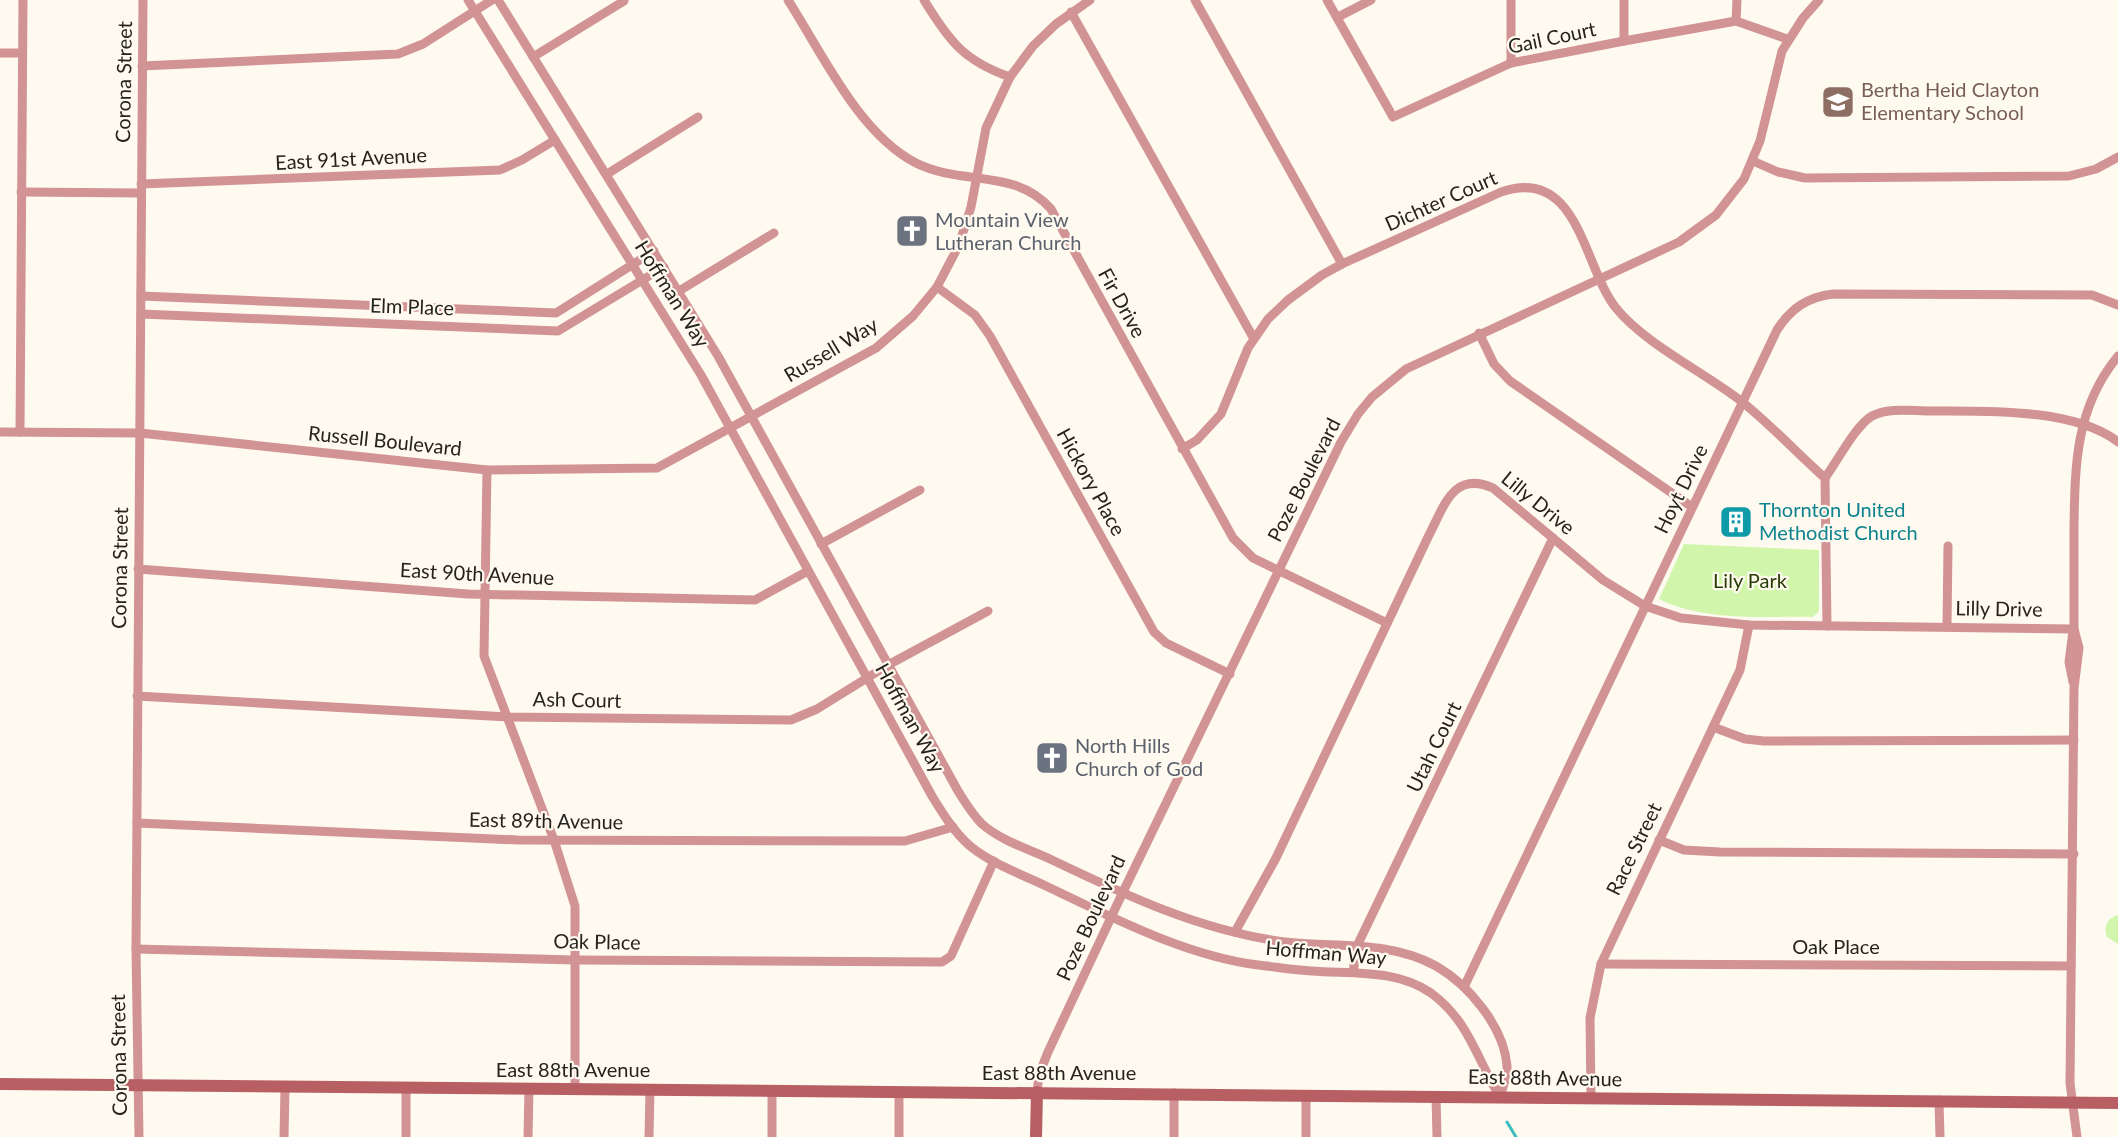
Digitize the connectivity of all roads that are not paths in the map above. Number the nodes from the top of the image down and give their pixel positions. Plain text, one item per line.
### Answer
1 (22, 0) edge
2 (143, 0) edge
3 (468, 0) edge
4 (492, 0) edge
5 (498, 0) edge
6 (788, 0) edge
7 (924, 0) edge
8 (1090, 0) edge
9 (1195, 0) edge
10 (1328, 0) edge
11 (1371, 0) edge
12 (1511, 0) edge
13 (1624, 0) edge
14 (1737, 0) edge
15 (1819, 0) edge
16 (624, 1) edge
17 (475, 10) junction
18 (1071, 12) junction
19 (1338, 18) junction
20 (1736, 21) junction
21 (1787, 39) junction
22 (1624, 40) junction
23 (0, 53) edge
24 (22, 53) junction
25 (533, 57) junction
26 (1511, 63) junction
27 (142, 66) junction
28 (1010, 77) junction
29 (698, 117) dead end
30 (555, 140) junction
31 (2118, 158) edge
32 (1753, 161) junction
33 (607, 174) junction
34 (976, 179) junction
35 (141, 189) junction
36 (21, 192) junction
37 (774, 233) dead end
38 (654, 251) junction
39 (632, 264) junction
40 (1342, 264) junction
41 (664, 267) junction
42 (1600, 278) junction
43 (643, 281) junction
44 (937, 287) junction
45 (679, 291) junction
46 (141, 296) junction
47 (2118, 305) edge
48 (141, 314) junction
49 (1479, 333) junction
50 (1254, 339) junction
51 (2118, 356) edge
52 (1742, 402) junction
53 (752, 416) junction
54 (2081, 426) junction
55 (730, 428) junction
56 (0, 432) edge
57 (20, 432) junction
58 (140, 433) junction
59 (2118, 442) edge
60 (1182, 449) junction
61 (487, 470) junction
62 (1825, 478) junction
63 (920, 490) dead end
64 (1692, 507) junction
65 (1553, 538) junction
66 (821, 544) junction
67 (1948, 546) dead end
68 (138, 569) junction
69 (808, 571) junction
70 (1279, 571) junction
71 (484, 595) junction
72 (1645, 606) junction
73 (987, 611) dead end
74 (1387, 622) junction
75 (1749, 625) junction
76 (1827, 626) junction
77 (1947, 626) junction
78 (2074, 629) junction
79 (888, 665) junction
80 (1230, 674) junction
81 (868, 680) junction
82 (137, 696) junction
83 (508, 717) junction
84 (1713, 726) junction
85 (2074, 741) junction
86 (137, 823) junction
87 (953, 827) junction
88 (554, 840) junction
89 (1659, 840) junction
90 (2074, 854) junction
91 (994, 861) junction
92 (1122, 894) junction
93 (1112, 916) junction
94 (1235, 932) junction
95 (1357, 946) junction
96 (136, 949) junction
97 (575, 960) junction
98 (1601, 964) junction
99 (2071, 966) junction
100 (1353, 972) junction
101 (1464, 987) junction
102 (0, 1084) edge
103 (136, 1086) junction
104 (285, 1087) junction
105 (406, 1088) junction
106 (529, 1089) junction
107 (575, 1089) junction
108 (650, 1090) junction
109 (772, 1090) junction
110 (899, 1091) junction
111 (1037, 1092) junction
112 (1174, 1093) junction
113 (1306, 1095) junction
114 (1436, 1096) junction
115 (1500, 1097) junction
116 (1591, 1098) junction
117 (1939, 1100) junction
118 (2073, 1102) junction
119 (2118, 1103) edge
120 (139, 1137) edge
121 (284, 1137) edge
122 (406, 1137) edge
123 (528, 1137) edge
124 (650, 1137) edge
125 (772, 1137) edge
126 (899, 1137) edge
127 (1036, 1137) edge
128 (1174, 1137) edge
129 (1306, 1137) edge
130 (1437, 1137) edge
131 (1940, 1137) edge
132 (2078, 1137) edge

1 - 24 street
2 - 27 street, Corona Street
3 - 17 street, Hoffman Way
4 - 17 street
5 - 25 street, Hoffman Way
6 - 34 street, Fir Drive
7 - 28 street
8 - 18 street, Russell Way
9 - 40 street
10 - 19 street, Gail Court
11 - 19 street
12 - 26 street
13 - 22 street
14 - 20 street
15 - 21 street, Poze Boulevard
16 - 25 street
17 - 27 street
17 - 30 street, Hoffman Way
18 - 28 street, Russell Way
18 - 50 street
19 - 26 street, Gail Court
20 - 21 street, Gail Court
20 - 22 street, Gail Court
21 - 32 street, Poze Boulevard
22 - 26 street, Gail Court
23 - 24 street
24 - 36 street
25 - 33 street, Hoffman Way
27 - 35 street, Corona Street
28 - 34 street, Russell Way
29 - 33 street
30 - 35 street, East 91st Avenue
30 - 39 street, Hoffman Way
31 - 32 street
32 - 42 street, Poze Boulevard
33 - 38 street, Hoffman Way
34 - 44 street, Russell Way
34 - 60 street, Fir Drive
35 - 36 street, East 91st Avenue
35 - 46 street, Corona Street
36 - 57 street
37 - 45 street
38 - 39 street, Elm Place
38 - 41 street, Hoffman Way
39 - 43 street, Hoffman Way
39 - 46 street, Elm Place
40 - 42 street, Dichter Court
40 - 50 street, Dichter Court
41 - 43 street, Elm Place
41 - 45 street, Hoffman Way
42 - 49 street, Poze Boulevard
42 - 52 street, Dichter Court
43 - 48 street, Elm Place
43 - 55 street, Hoffman Way
44 - 53 street, Russell Way
44 - 80 street, Hickory Place
45 - 53 street, Hoffman Way
46 - 48 street, Corona Street
47 - 52 street, Hoyt Drive
48 - 58 street, Corona Street
49 - 64 street
49 - 70 street, Poze Boulevard
50 - 60 street, Dichter Court
51 - 54 street
52 - 62 street, Dichter Court
52 - 64 street, Hoyt Drive
53 - 55 street, Russell Boulevard
53 - 66 street, Hoffman Way
54 - 59 street
54 - 62 street
54 - 78 street
55 - 61 street, Russell Boulevard
55 - 69 street, Hoffman Way
56 - 57 street, Russell Boulevard
57 - 58 street, Russell Boulevard
58 - 61 street, Russell Boulevard
58 - 68 street, Corona Street
60 - 70 street, Fir Drive
61 - 71 street
62 - 76 street
63 - 66 street
64 - 72 street, Hoyt Drive
65 - 72 street, Lilly Drive
65 - 74 street, Lilly Drive
65 - 95 street, Utah Court
66 - 79 street, Hoffman Way
67 - 77 street
68 - 71 street, East 90th Avenue
68 - 82 street, Corona Street
69 - 71 street, East 90th Avenue
69 - 81 street, Hoffman Way
70 - 74 street, Fir Drive
70 - 80 street, Poze Boulevard
71 - 83 street
72 - 75 street, Lilly Drive
72 - 101 street, Hoyt Drive
73 - 79 street, Ash Court
74 - 94 street, Lilly Drive
75 - 76 street, Lilly Drive
75 - 84 street, Race Street
76 - 77 street, Lilly Drive
77 - 78 street, Lilly Drive
78 - 85 street
79 - 81 street, Ash Court
79 - 92 street, Hoffman Way
80 - 92 street, Poze Boulevard
81 - 83 street, Ash Court
81 - 87 street, Hoffman Way
82 - 83 street, Ash Court
82 - 86 street, Corona Street
83 - 88 street
84 - 85 street
84 - 89 street, Race Street
85 - 90 street
86 - 88 street, East 89th Avenue
86 - 96 street, Corona Street
87 - 88 street, East 89th Avenue
87 - 91 street, Hoffman Way
88 - 97 street
89 - 90 street
89 - 98 street, Race Street
90 - 99 street
91 - 93 street, Hoffman Way
91 - 97 street, Oak Place
92 - 93 street, Poze Boulevard
92 - 94 street, Hoffman Way
93 - 100 street, Hoffman Way
93 - 111 street, Poze Boulevard
94 - 95 street, Hoffman Way
95 - 100 street, Utah Court
95 - 101 street, Hoffman Way
96 - 97 street, Oak Place
96 - 103 street, Corona Street
97 - 107 street
98 - 99 street, Oak Place
98 - 116 street, Race Street
99 - 118 street
100 - 115 street, Hoffman Way
101 - 115 street, Hoffman Way
102 - 103 main road, East 88th Avenue
103 - 104 main road, East 88th Avenue
103 - 120 street, Corona Street
104 - 105 main road, East 88th Avenue
104 - 121 street
105 - 106 main road, East 88th Avenue
105 - 122 street
106 - 107 main road, East 88th Avenue
106 - 123 street
107 - 108 main road, East 88th Avenue
108 - 109 main road, East 88th Avenue
108 - 124 street
109 - 110 main road, East 88th Avenue
109 - 125 street
110 - 111 main road, East 88th Avenue
110 - 126 street
111 - 112 main road, East 88th Avenue
111 - 127 main road
112 - 113 main road, East 88th Avenue
112 - 128 street
113 - 114 main road, East 88th Avenue
113 - 129 street
114 - 115 main road, East 88th Avenue
114 - 130 street
115 - 116 main road, East 88th Avenue
116 - 117 main road, East 88th Avenue
117 - 118 main road, East 88th Avenue
117 - 131 street
118 - 119 main road, East 88th Avenue
118 - 132 street

